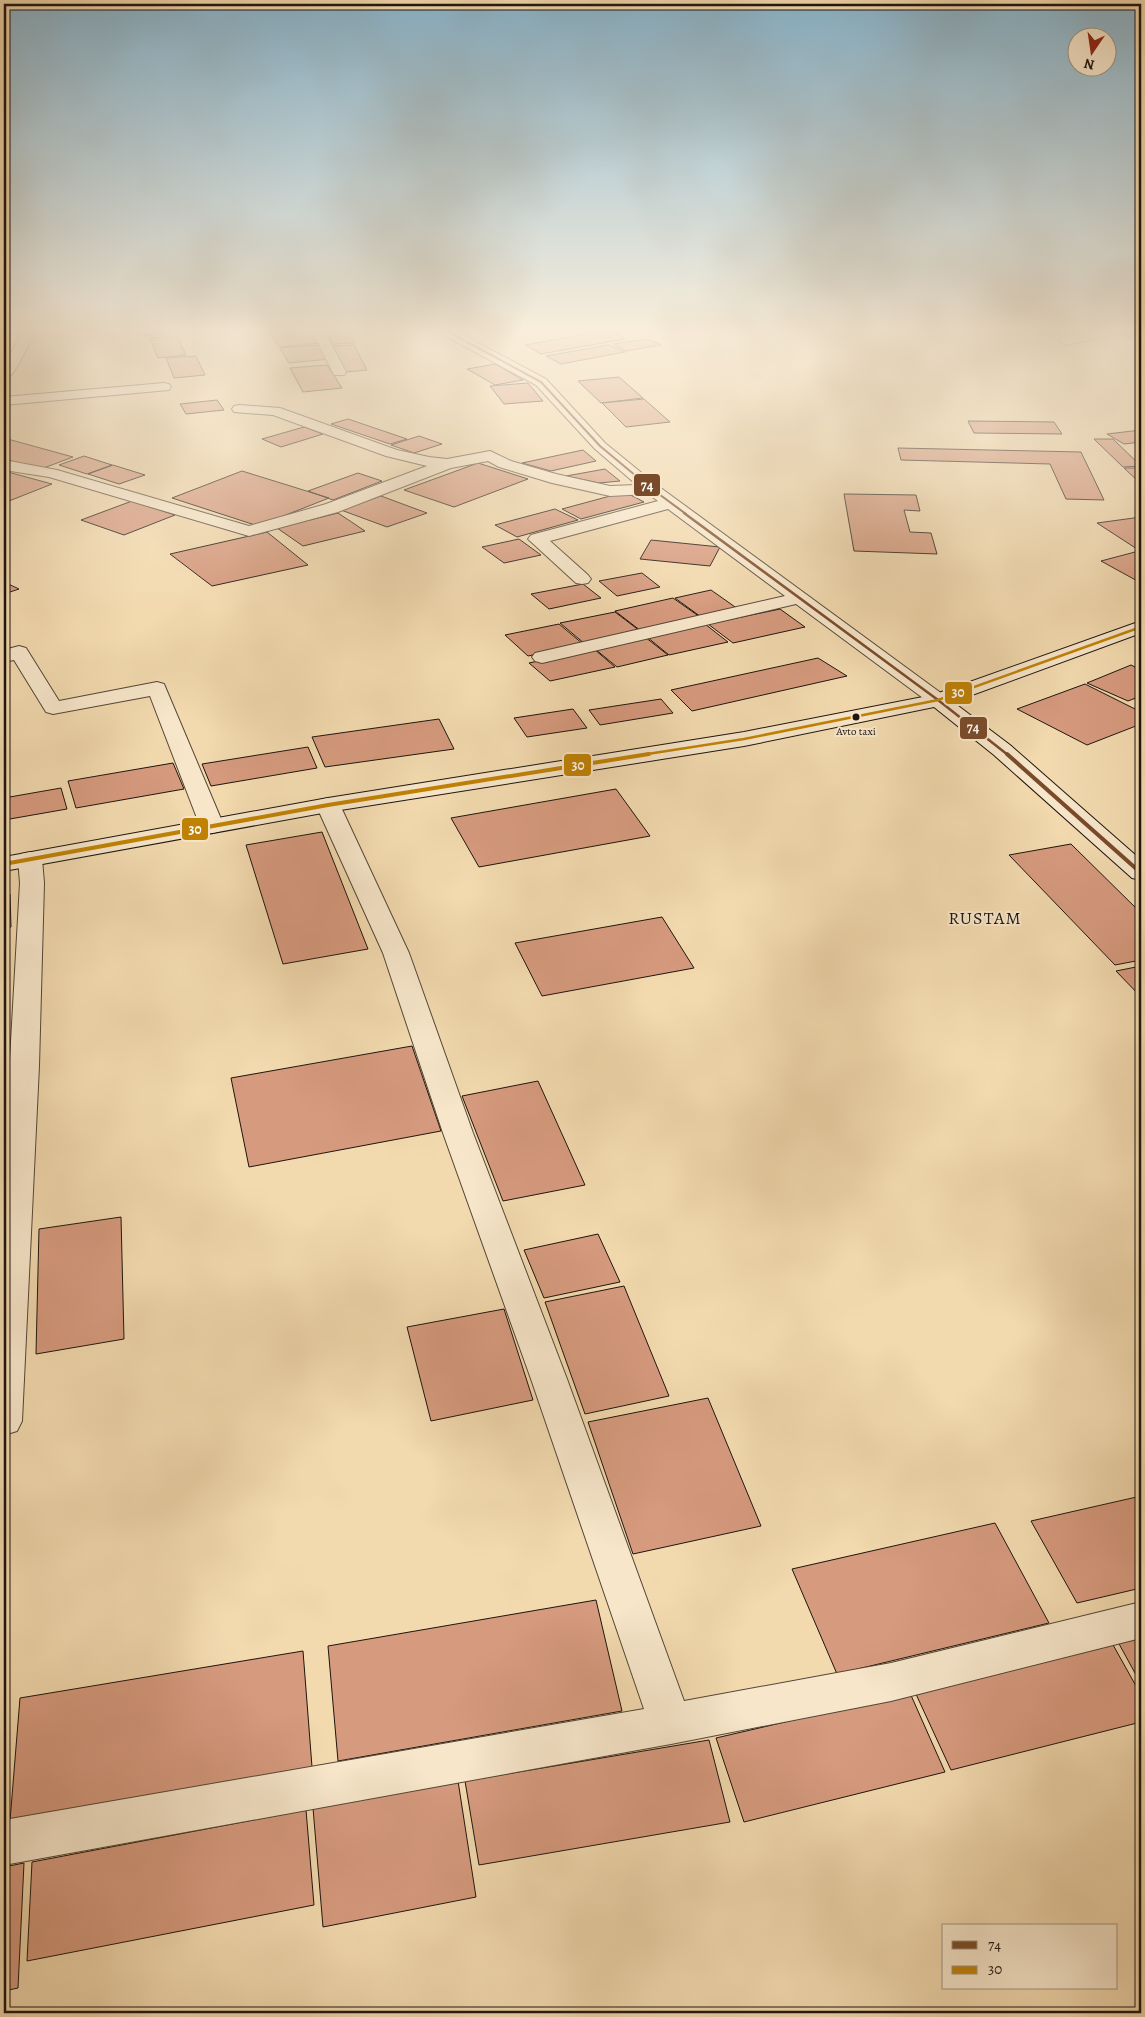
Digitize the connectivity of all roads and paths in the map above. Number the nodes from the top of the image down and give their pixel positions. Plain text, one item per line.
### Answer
1 (309, 423) edge
2 (579, 423) edge
3 (448, 464) junction
4 (4, 465) edge
5 (651, 489) junction
6 (671, 503) junction
7 (582, 579) dead end
8 (800, 598) junction
9 (1141, 628) edge
10 (4, 656) edge
11 (542, 657) dead end
12 (938, 700) junction
13 (328, 805) junction
14 (212, 826) junction
15 (17, 861) edge
16 (1141, 874) edge
17 (4, 1421) edge
18 (1141, 1620) edge
19 (671, 1724) junction
20 (4, 1843) edge

1 - 3 street
2 - 5 street
3 - 4 street
3 - 5 street
5 - 6 street
6 - 7 street
6 - 8 street
8 - 11 street
8 - 12 street
9 - 12 street
10 - 14 street
12 - 13 street
12 - 16 street
13 - 14 street
13 - 19 street
14 - 15 street
15 - 17 street
18 - 19 street
19 - 20 street

